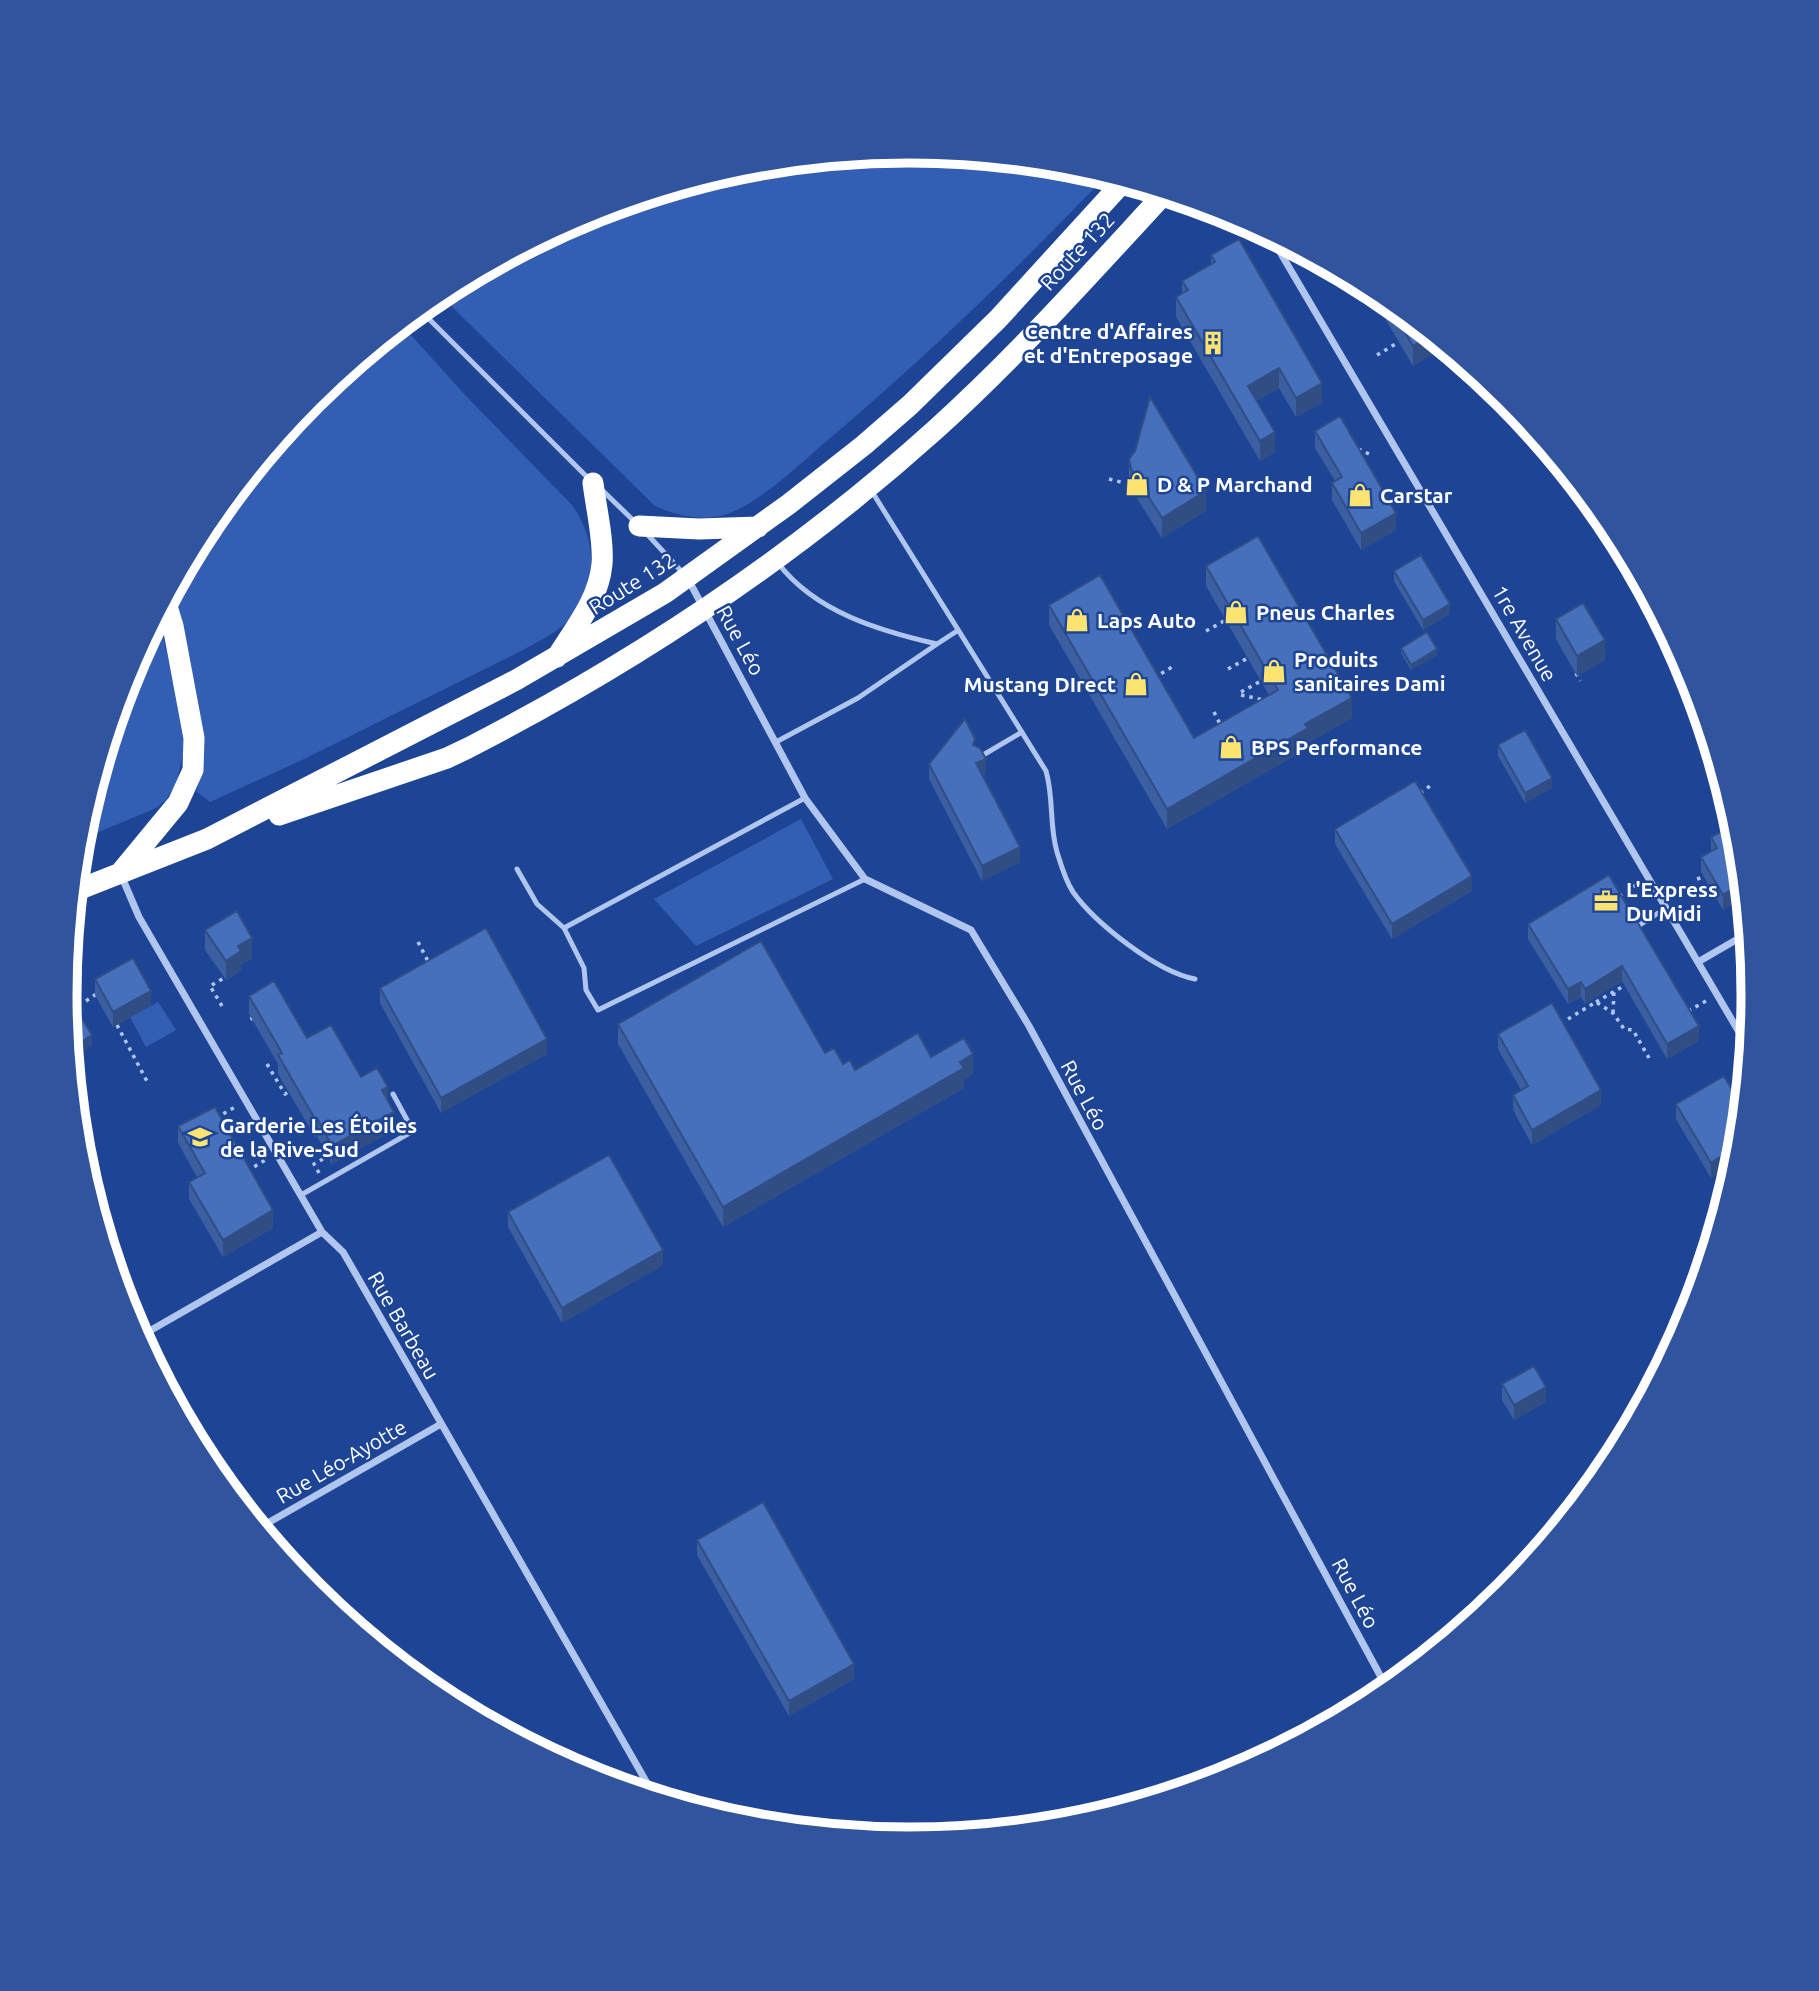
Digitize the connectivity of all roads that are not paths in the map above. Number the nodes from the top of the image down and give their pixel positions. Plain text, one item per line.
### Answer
1 (1117, 189) edge
2 (1158, 201) edge
3 (1278, 249) edge
4 (427, 317) edge
5 (593, 483) junction
6 (869, 488) junction
7 (639, 526) junction
8 (758, 527) junction
9 (776, 561) junction
10 (687, 578) junction
11 (705, 610) junction
12 (170, 615) edge
13 (957, 631) junction
14 (937, 644) junction
15 (556, 659) junction
16 (1022, 732) junction
17 (776, 742) junction
18 (978, 758) edge
19 (805, 798) junction
20 (207, 839) junction
21 (517, 869) dead end
22 (120, 873) junction
23 (865, 879) junction
24 (84, 887) edge
25 (1666, 908) junction
26 (564, 928) junction
27 (1632, 929) edge
28 (1740, 938) edge
29 (1698, 962) junction
30 (1195, 979) dead end
31 (1741, 1034) edge
32 (393, 1094) dead end
33 (301, 1195) junction
34 (322, 1231) junction
35 (148, 1331) edge
36 (441, 1424) junction
37 (267, 1523) edge
38 (1383, 1680) edge
39 (649, 1786) edge

1 - 8 highway, Route 132
2 - 6 highway, Route 132
3 - 25 street, 1re Avenue
4 - 5 lane
5 - 7 lane
5 - 15 highway
6 - 9 highway, Route 132
6 - 13 lane
7 - 8 highway
7 - 10 lane
8 - 10 highway, Route 132
9 - 11 highway, Route 132
9 - 14 lane
10 - 11 street, Rue Léo
10 - 15 highway, Route 132
11 - 17 street, Rue Léo
11 - 20 highway, Route 132
12 - 22 highway
13 - 14 lane
13 - 16 lane
14 - 17 lane
15 - 20 highway, Route 132
16 - 18 lane
16 - 30 lane
17 - 19 street, Rue Léo
19 - 23 street, Rue Léo
19 - 26 lane
20 - 22 highway, Route 132
21 - 26 lane
22 - 24 highway, Route 132
22 - 33 street, Rue Barbeau
23 - 26 lane
23 - 38 street, Rue Léo
25 - 27 lane
25 - 29 street, 1re Avenue
28 - 29 street
29 - 31 street, 1re Avenue
32 - 33 lane
33 - 34 street, Rue Barbeau
34 - 35 street
34 - 36 street, Rue Barbeau
36 - 37 street, Rue Léo-Ayotte
36 - 39 street, Rue Barbeau

